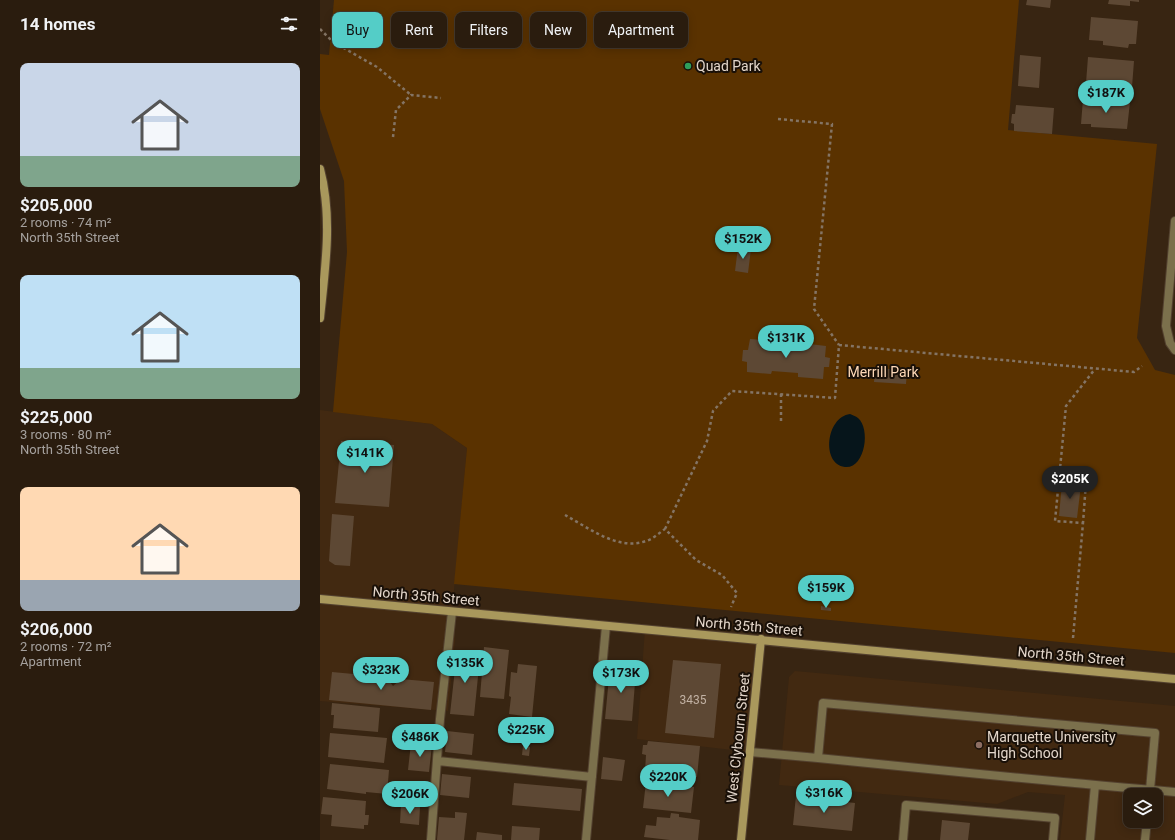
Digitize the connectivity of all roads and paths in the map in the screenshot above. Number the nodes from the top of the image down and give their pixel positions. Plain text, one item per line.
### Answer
1 (320, 29) edge
2 (411, 95) junction
3 (441, 98) dead end
4 (778, 119) dead end
5 (393, 137) dead end
6 (320, 169) edge
7 (1175, 221) edge
8 (321, 289) edge
9 (320, 318) edge
10 (839, 345) junction
11 (1175, 350) edge
12 (1142, 366) dead end
13 (1095, 368) junction
14 (781, 394) junction
15 (781, 424) dead end
16 (1059, 480) junction
17 (565, 515) dead end
18 (1083, 523) junction
19 (664, 529) junction
20 (320, 599) edge
21 (731, 608) dead end
22 (452, 612) junction
23 (606, 626) junction
24 (1073, 638) dead end
25 (761, 639) junction
26 (1175, 679) edge
27 (750, 752) junction
28 (818, 758) junction
29 (438, 761) junction
30 (592, 777) junction
31 (1095, 785) junction
32 (1150, 788) edge
33 (1123, 789) edge
34 (1163, 792) edge
35 (1175, 792) edge
36 (1146, 828) edge
37 (431, 840) edge
38 (586, 840) edge
39 (741, 840) edge
40 (903, 840) edge
41 (1053, 840) edge
42 (1090, 840) edge
43 (1145, 840) edge

1 - 2 path
2 - 3 path
2 - 5 path
4 - 10 path
6 - 8 main road
7 - 11 street
8 - 9 main road
10 - 13 path
10 - 14 path
12 - 13 path
13 - 16 path
14 - 15 path
14 - 19 path
16 - 18 path
16 - 18 path
17 - 19 path
18 - 24 path
19 - 21 path
20 - 22 main road, North 35th Street
22 - 23 main road, North 35th Street
22 - 29 street
23 - 25 main road, North 35th Street
23 - 30 street
25 - 26 main road, North 35th Street
25 - 27 main road, West Clybourn Street
27 - 28 street
27 - 39 main road, West Clybourn Street
28 - 31 street
28 - 32 street
29 - 30 street
29 - 37 street
30 - 38 street
31 - 33 street
31 - 42 street
34 - 35 street
36 - 43 street
40 - 41 street

